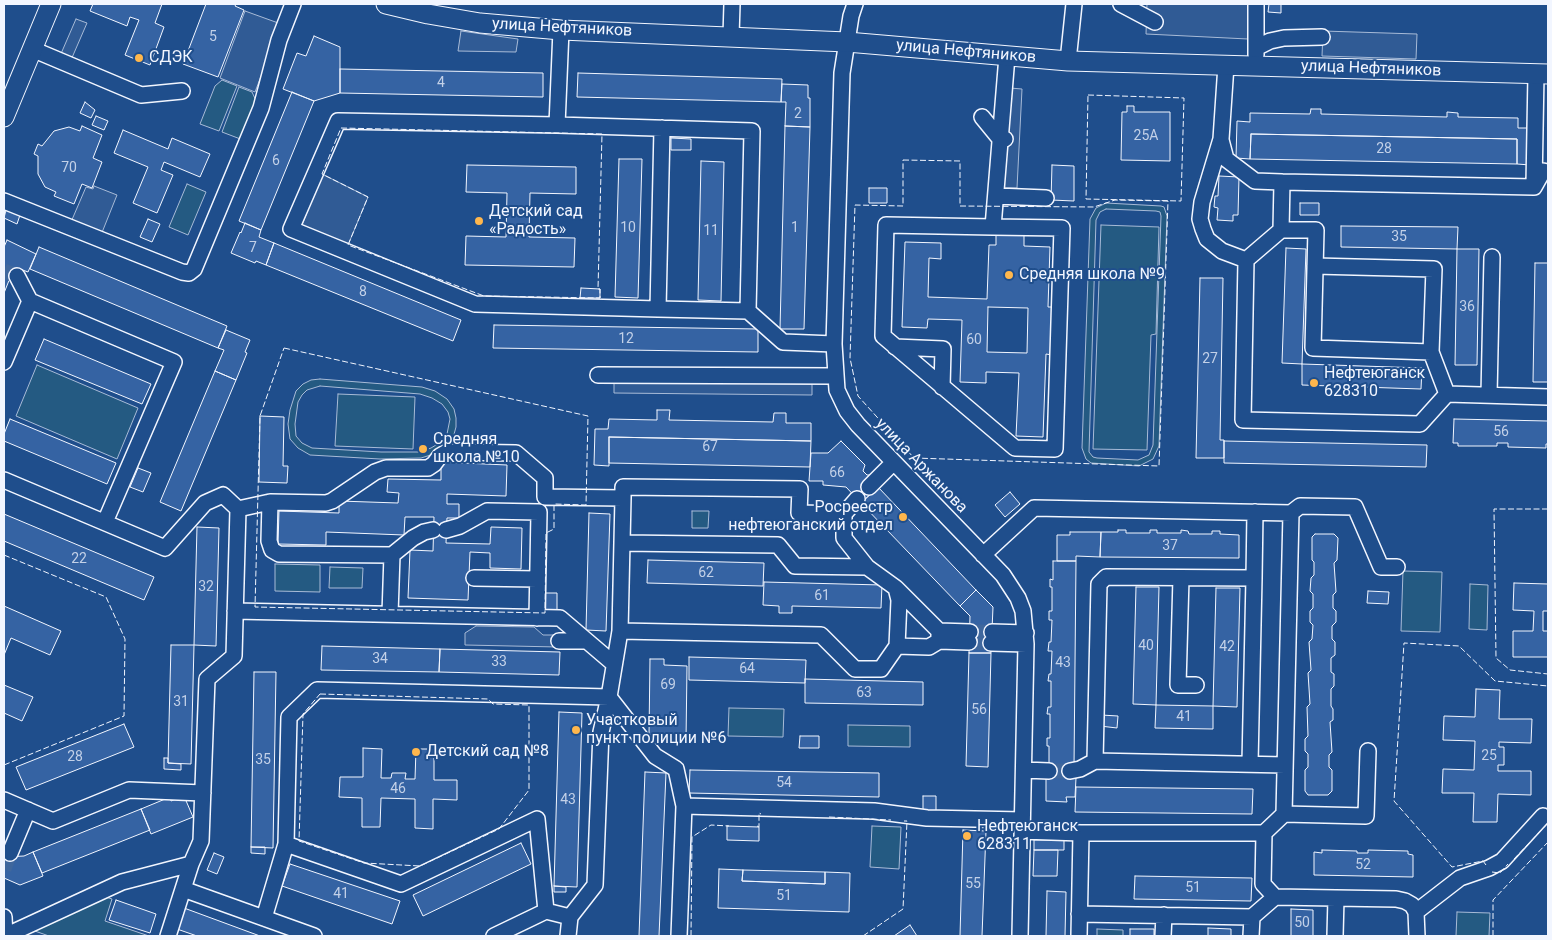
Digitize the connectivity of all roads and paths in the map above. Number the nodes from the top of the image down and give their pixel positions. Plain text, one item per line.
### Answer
1 (51, 4) edge
2 (293, 4) edge
3 (386, 4) edge
4 (732, 4) edge
5 (855, 4) edge
6 (1074, 4) edge
7 (1122, 4) edge
8 (1256, 4) edge
9 (407, 6) edge
10 (1155, 22) dead end
11 (561, 30) junction
12 (731, 36) junction
13 (1322, 37) dead end
14 (847, 42) junction
15 (32, 49) junction
16 (1007, 56) junction
17 (1256, 57) junction
18 (1068, 61) junction
19 (1226, 65) junction
20 (1542, 74) edge
21 (182, 91) dead end
22 (4, 117) edge
23 (982, 117) dead end
24 (557, 125) junction
25 (662, 128) junction
26 (1221, 138) junction
27 (1004, 139) junction
28 (1548, 172) edge
29 (1282, 182) junction
30 (1534, 187) junction
31 (996, 196) junction
32 (1046, 198) dead end
33 (4, 201) edge
34 (994, 227) junction
35 (1281, 230) junction
36 (1492, 257) dead end
37 (1246, 260) junction
38 (1315, 266) junction
39 (17, 276) tunnel mouth
40 (30, 301) junction
41 (658, 309) junction
42 (748, 311) junction
43 (834, 344) junction
44 (895, 347) junction
45 (1432, 352) junction
46 (4, 362) edge
47 (598, 375) dead end
48 (835, 376) junction
49 (942, 387) junction
50 (1447, 394) junction
51 (1489, 396) junction
52 (1548, 397) edge
53 (893, 463) junction
54 (4, 480) edge
55 (870, 487) dead end
56 (545, 497) junction
57 (623, 498) junction
58 (858, 499) dead end
59 (270, 502) junction
60 (238, 509) junction
61 (539, 512) junction
62 (1255, 512) junction
63 (1291, 513) junction
64 (844, 514) junction
65 (105, 522) junction
66 (623, 542) junction
67 (392, 555) junction
68 (983, 555) junction
69 (867, 567) junction
70 (1397, 567) dead end
71 (474, 578) dead end
72 (1181, 578) junction
73 (1254, 578) junction
74 (537, 579) junction
75 (896, 588) junction
76 (235, 611) junction
77 (390, 614) junction
78 (537, 618) junction
79 (620, 631) junction
80 (939, 636) junction
81 (970, 637) tunnel mouth
82 (992, 638) tunnel mouth
83 (1026, 639) junction
84 (558, 641) dead end
85 (587, 641) junction
86 (897, 646) junction
87 (614, 664) junction
88 (1196, 685) dead end
89 (609, 697) junction
90 (1368, 751) dead end
91 (1095, 761) junction
92 (1250, 763) junction
93 (1285, 765) junction
94 (1024, 770) junction
95 (1049, 770) tunnel mouth
96 (1070, 771) tunnel mouth
97 (202, 793) junction
98 (4, 800) edge
99 (684, 806) junction
100 (28, 810) junction
101 (1284, 814) junction
102 (1543, 816) dead end
103 (1022, 826) junction
104 (1081, 833) junction
105 (1264, 833) junction
106 (286, 844) junction
107 (10, 853) tunnel mouth
108 (191, 864) junction
109 (183, 889) junction
110 (1275, 897) junction
111 (1336, 898) junction
112 (546, 911) junction
113 (1416, 912) junction
114 (1079, 914) junction
115 (1164, 915) junction
116 (4, 917) edge
117 (1252, 917) junction
118 (264, 918) junction
119 (570, 918) junction
120 (5, 936) edge
121 (168, 936) edge
122 (314, 936) edge
123 (494, 936) edge
124 (568, 936) edge
125 (679, 936) edge
126 (1020, 936) edge
127 (1079, 936) edge
128 (1163, 936) edge
129 (1251, 936) edge
130 (1335, 936) edge
131 (1417, 936) edge

1 - 15 main road
2 - 33 street
3 - 9 main road, улица Нефтяников
4 - 12 street
5 - 14 street, улица Аржанова
6 - 18 street
7 - 10 street
8 - 17 street
9 - 11 main road, улица Нефтяников
11 - 12 main road, улица Нефтяников
11 - 24 street
12 - 14 main road, улица Нефтяников
13 - 17 street
14 - 16 main road, улица Нефтяников
14 - 43 street, улица Аржанова
15 - 21 street
15 - 22 main road
16 - 18 main road, улица Нефтяников
16 - 27 street
17 - 19 main road, улица Нефтяников
17 - 20 main road, улица Нефтяников
18 - 19 main road, улица Нефтяников
19 - 26 street
20 - 30 street
23 - 27 street
24 - 25 street
24 - 41 street
25 - 41 street
25 - 42 street
26 - 29 street
26 - 37 street
27 - 31 street
28 - 30 street
29 - 30 street
29 - 35 street
31 - 32 street
31 - 34 street
34 - 44 street
34 - 49 street
35 - 37 street
35 - 38 street
36 - 51 street
37 - 50 street
38 - 45 street
38 - 45 street
39 - 40 street
40 - 46 street
40 - 65 street
41 - 42 street
42 - 43 street
43 - 48 street, улица Аржанова
44 - 49 street
44 - 49 street
45 - 50 street
47 - 48 street
48 - 53 street, улица Аржанова
50 - 51 street
51 - 52 street
53 - 55 street
53 - 68 street, улица Аржанова
54 - 65 street
56 - 57 street
56 - 59 street
56 - 61 street
57 - 64 street
57 - 66 street
58 - 64 street
59 - 60 street
59 - 67 street
60 - 65 street
60 - 76 street
61 - 67 street
61 - 74 street
62 - 63 street
62 - 68 street
62 - 73 street
63 - 70 street
63 - 93 street
64 - 69 street
66 - 69 street
66 - 79 street
67 - 77 street
68 - 83 street, улица Аржанова
69 - 75 street
71 - 74 street
72 - 73 street
72 - 88 street
72 - 91 street
73 - 92 street
74 - 78 street
75 - 80 street
75 - 86 street
76 - 77 street
76 - 97 street
77 - 78 street
78 - 85 street
79 - 86 street
79 - 87 street
80 - 81 street
80 - 86 street
82 - 83 street
83 - 94 street, улица Аржанова
84 - 85 street
85 - 87 street
87 - 89 street
89 - 99 street
89 - 106 street
89 - 119 street
90 - 101 street
91 - 92 street
91 - 96 street
92 - 93 street
93 - 101 street
94 - 95 street
94 - 103 street, улица Аржанова
97 - 100 street
97 - 108 street
98 - 100 street
99 - 103 street
99 - 125 street
100 - 107 street
101 - 105 street
102 - 113 street
103 - 104 street
103 - 126 street, улица Аржанова
104 - 105 street
104 - 114 street
105 - 110 street
106 - 112 street
106 - 118 street
108 - 109 street
108 - 120 street
109 - 118 street
109 - 121 street
110 - 111 street
110 - 117 street
111 - 113 street
111 - 130 street
112 - 119 street
112 - 123 street
113 - 131 street
114 - 115 street
114 - 127 street
115 - 117 street
115 - 128 street
116 - 120 street
117 - 129 street
118 - 122 street
119 - 124 street

